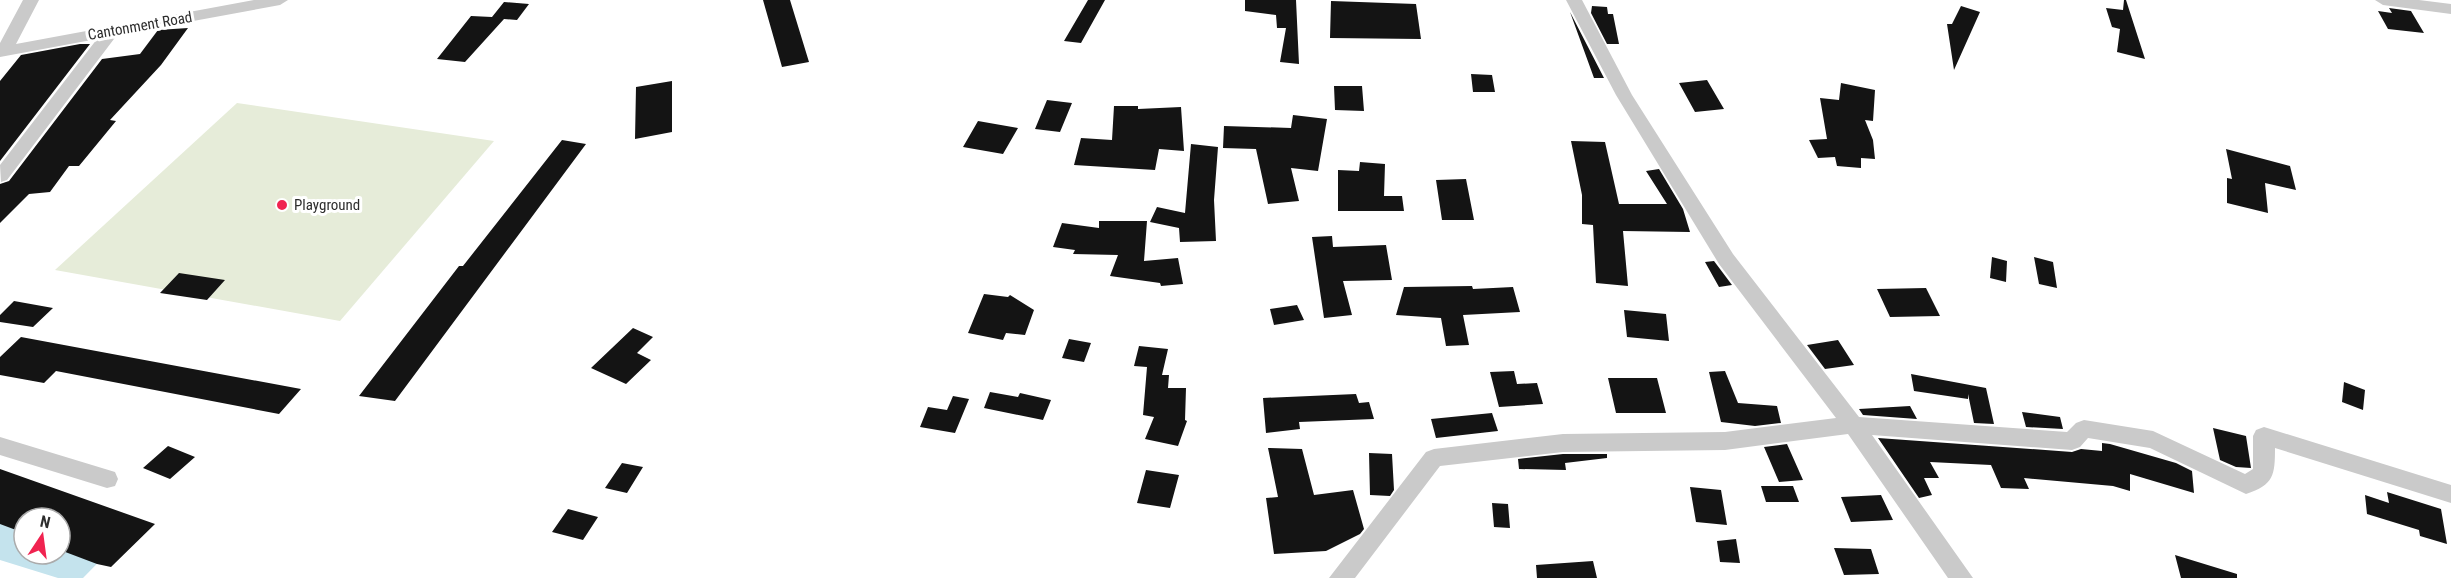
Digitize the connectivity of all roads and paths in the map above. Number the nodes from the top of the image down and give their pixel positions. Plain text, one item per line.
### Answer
1 (31, 0) edge
2 (280, 0) edge
3 (1574, 0) edge
4 (2383, 0) edge
5 (2451, 9) edge
6 (112, 32) junction
7 (2, 51) edge
8 (1, 176) edge
9 (1853, 425) junction
10 (0, 446) edge
11 (107, 479) dead end
12 (2451, 494) edge
13 (1341, 578) edge
14 (1961, 578) edge

1 - 7 street
2 - 6 street, Cantonment Road
3 - 9 street
4 - 5 street
6 - 7 street, Cantonment Road
6 - 8 street
9 - 12 street
9 - 13 street
9 - 14 street
10 - 11 street

